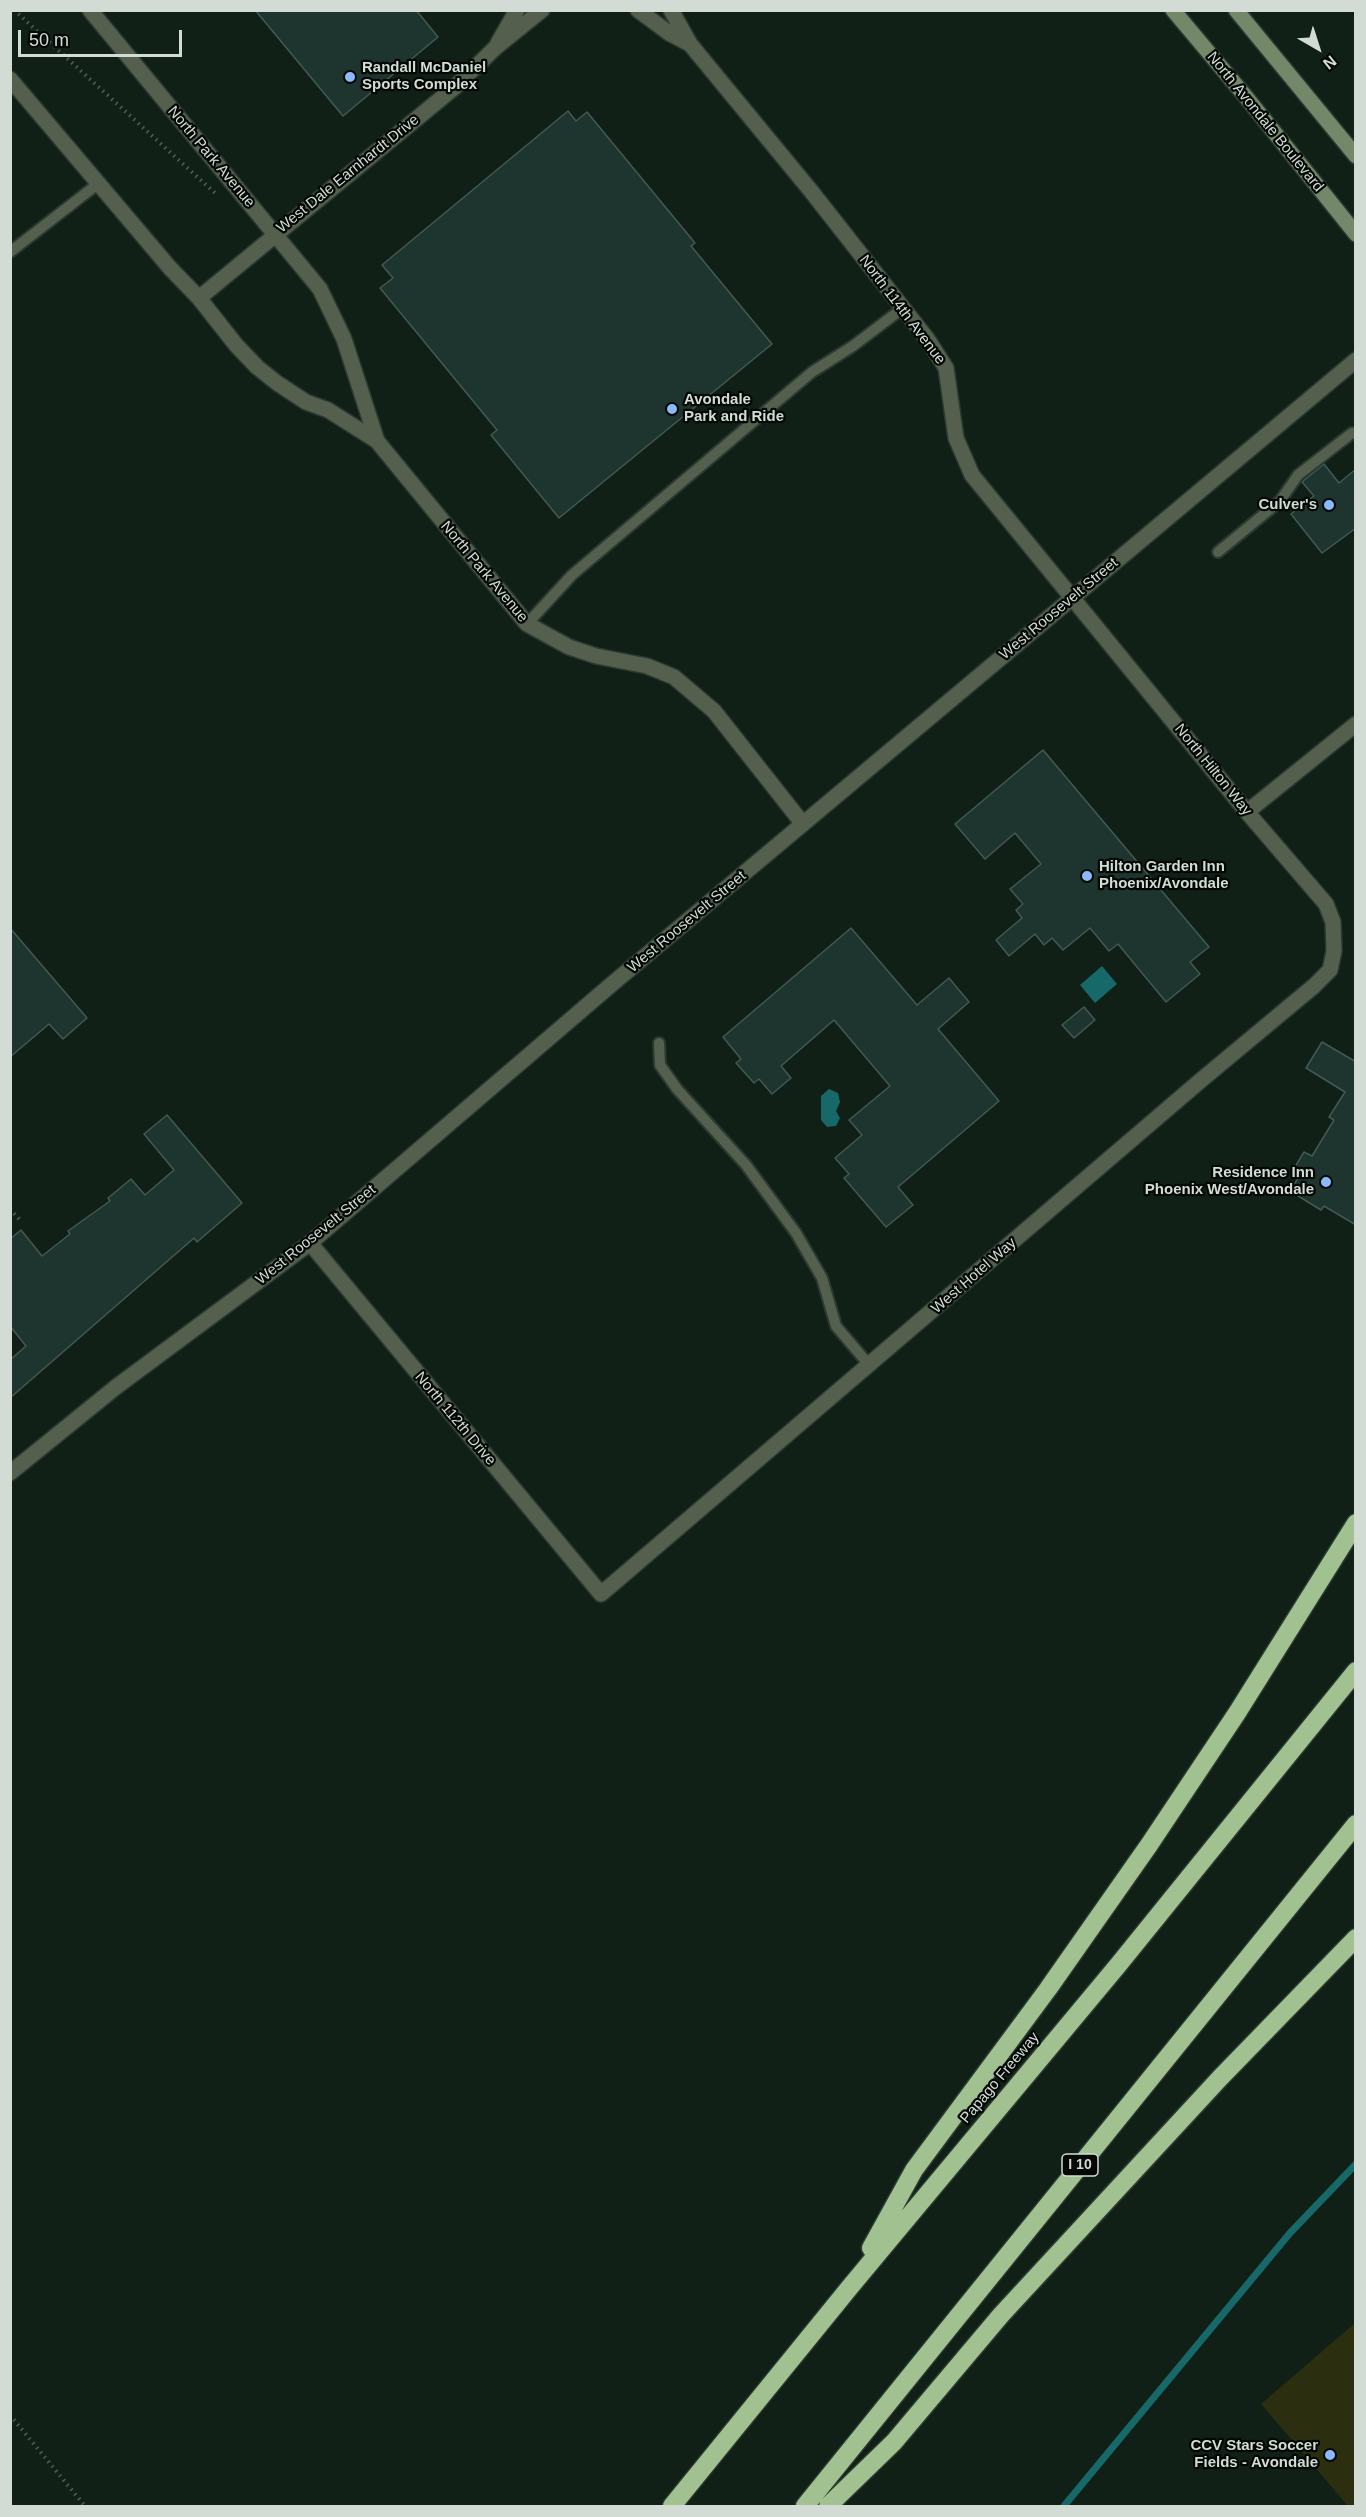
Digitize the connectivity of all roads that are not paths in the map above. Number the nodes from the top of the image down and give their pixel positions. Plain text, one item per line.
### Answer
1 (90, 10) edge
2 (517, 10) edge
3 (542, 10) edge
4 (638, 10) edge
5 (671, 10) edge
6 (1173, 10) edge
7 (1236, 10) edge
8 (690, 44) junction
9 (495, 48) junction
10 (10, 79) edge
11 (1356, 156) edge
12 (99, 183) junction
13 (275, 234) junction
14 (1356, 234) edge
15 (10, 252) edge
16 (199, 298) junction
17 (903, 308) junction
18 (1356, 360) edge
19 (1356, 434) edge
20 (377, 441) junction
21 (1218, 552) dead end
22 (1072, 597) junction
23 (527, 624) junction
24 (1356, 724) edge
25 (1247, 812) junction
26 (803, 824) junction
27 (1334, 951) joint
28 (659, 1042) dead end
29 (310, 1244) junction
30 (870, 1366) junction
31 (10, 1473) edge
32 (1356, 1523) edge
33 (601, 1594) joint
34 (1356, 1671) edge
35 (1356, 1824) edge
36 (1356, 1938) edge
37 (850, 2287) junction
38 (672, 2506) edge
39 (805, 2506) edge
40 (828, 2506) edge

1 - 13 street, North Park Avenue
2 - 9 street, West Dale Earnhardt Drive
3 - 9 street, West Dale Earnhardt Drive
4 - 8 street
5 - 8 street
6 - 14 main road, North Avondale Boulevard
7 - 11 main road
8 - 17 street, North 114th Avenue
9 - 13 street, West Dale Earnhardt Drive
10 - 12 street, North Park Avenue
12 - 15 lane
12 - 16 street, North Park Avenue
13 - 16 street, West Dale Earnhardt Drive
13 - 20 street, North Park Avenue
16 - 20 street, North Park Avenue
17 - 22 street, North 114th Avenue
17 - 23 lane
18 - 22 street, West Roosevelt Street
19 - 21 lane
20 - 23 street, North Park Avenue
22 - 25 street, North Hilton Way
22 - 26 street, West Roosevelt Street
23 - 26 street, North Park Avenue
24 - 25 street
25 - 27 street, North Hilton Way
26 - 29 street, West Roosevelt Street
27 - 30 street, West Hotel Way
28 - 30 lane
29 - 31 street, West Roosevelt Street
29 - 33 street, North 112th Drive
30 - 33 street, West Hotel Way
32 - 37 highway
34 - 37 highway, Papago Freeway
35 - 39 highway, I 10
36 - 40 highway
37 - 38 highway, Papago Freeway

